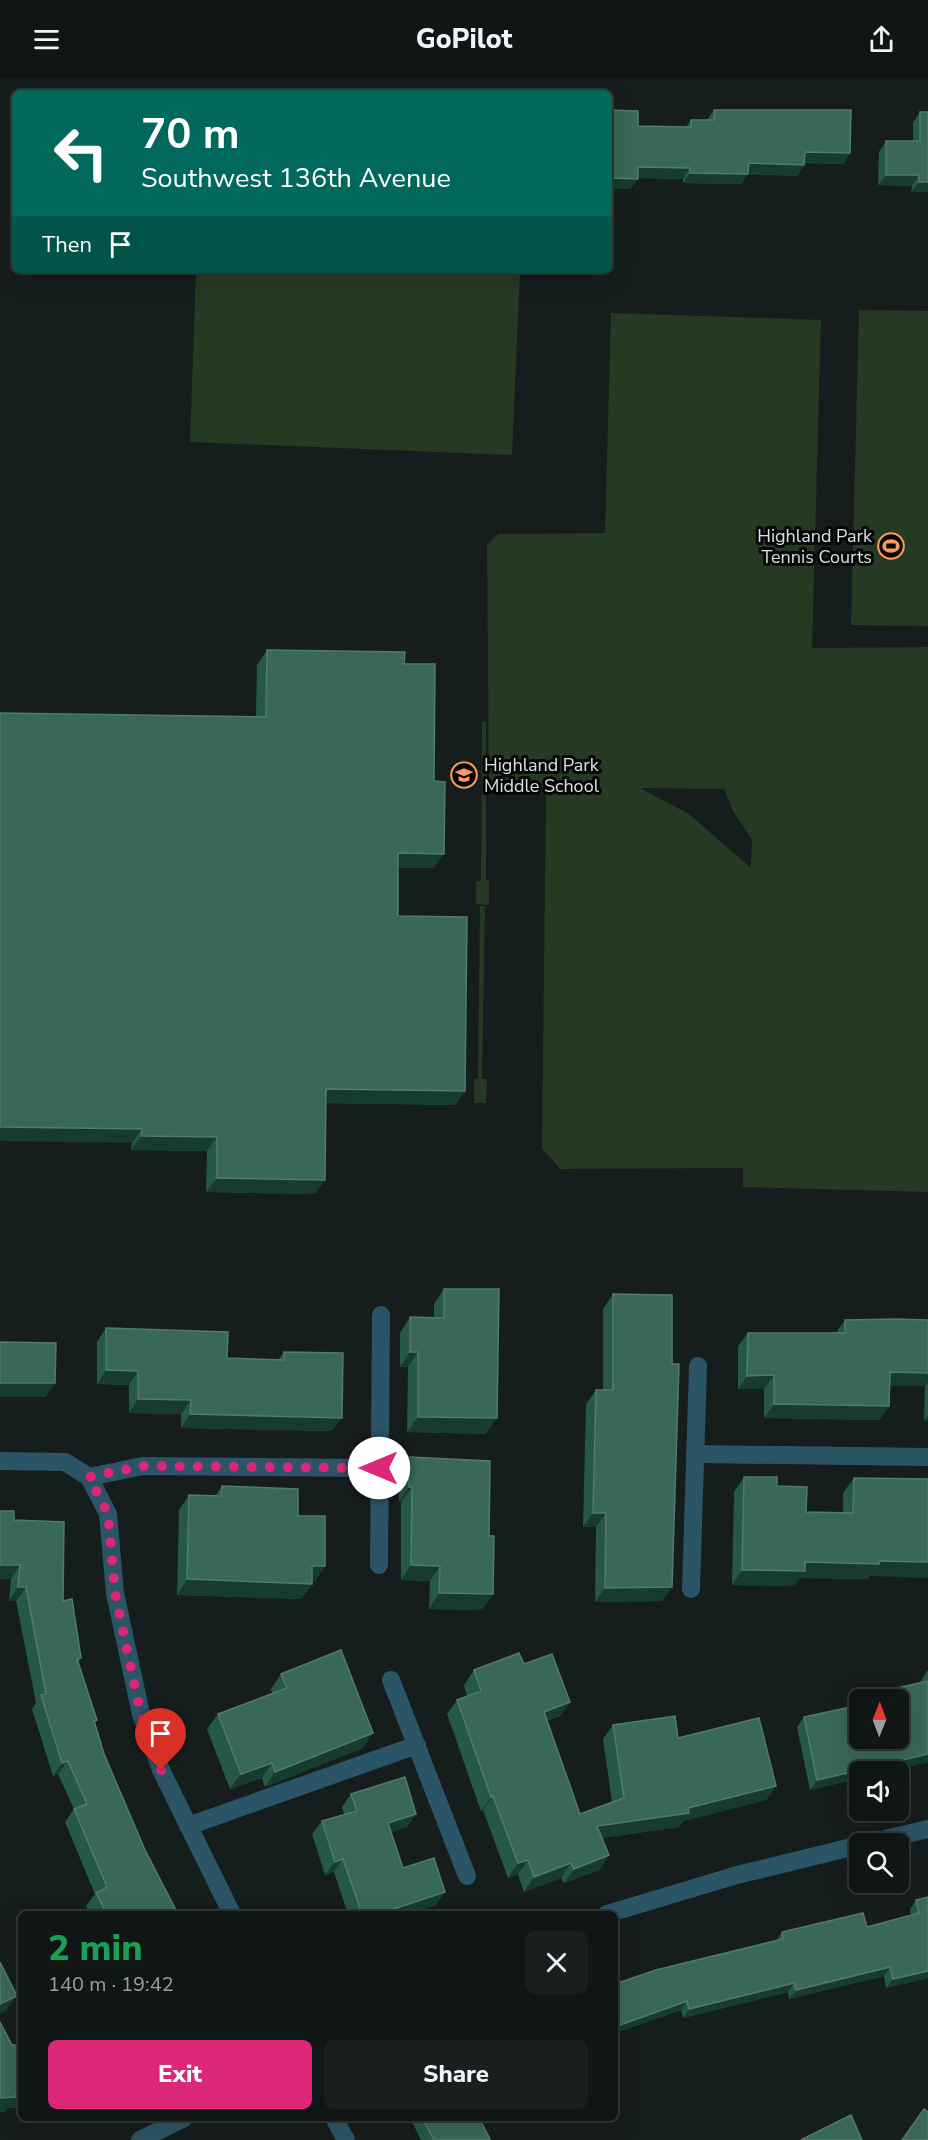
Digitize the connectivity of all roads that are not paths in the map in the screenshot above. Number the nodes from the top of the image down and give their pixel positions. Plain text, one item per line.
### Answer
1 (381, 1315) dead end
2 (698, 1366) dead end
3 (695, 1454) junction
4 (928, 1457) edge
5 (0, 1461) edge
6 (379, 1468) junction
7 (89, 1477) junction
8 (379, 1565) dead end
9 (691, 1589) dead end
10 (392, 1680) dead end
11 (417, 1745) junction
12 (188, 1826) junction
13 (928, 1829) edge
14 (909, 1833) edge
15 (849, 1848) edge
16 (467, 1876) dead end
17 (230, 1911) edge
18 (617, 1911) edge
19 (177, 2121) edge
20 (336, 2121) edge
21 (140, 2140) edge
22 (346, 2140) edge

1 - 6 street
2 - 3 street
3 - 4 street
3 - 9 street
5 - 7 street
6 - 7 street
6 - 8 street
7 - 12 street
10 - 11 street
11 - 12 street
11 - 16 street
12 - 17 street
13 - 14 street
15 - 18 street
19 - 21 street
20 - 22 street

